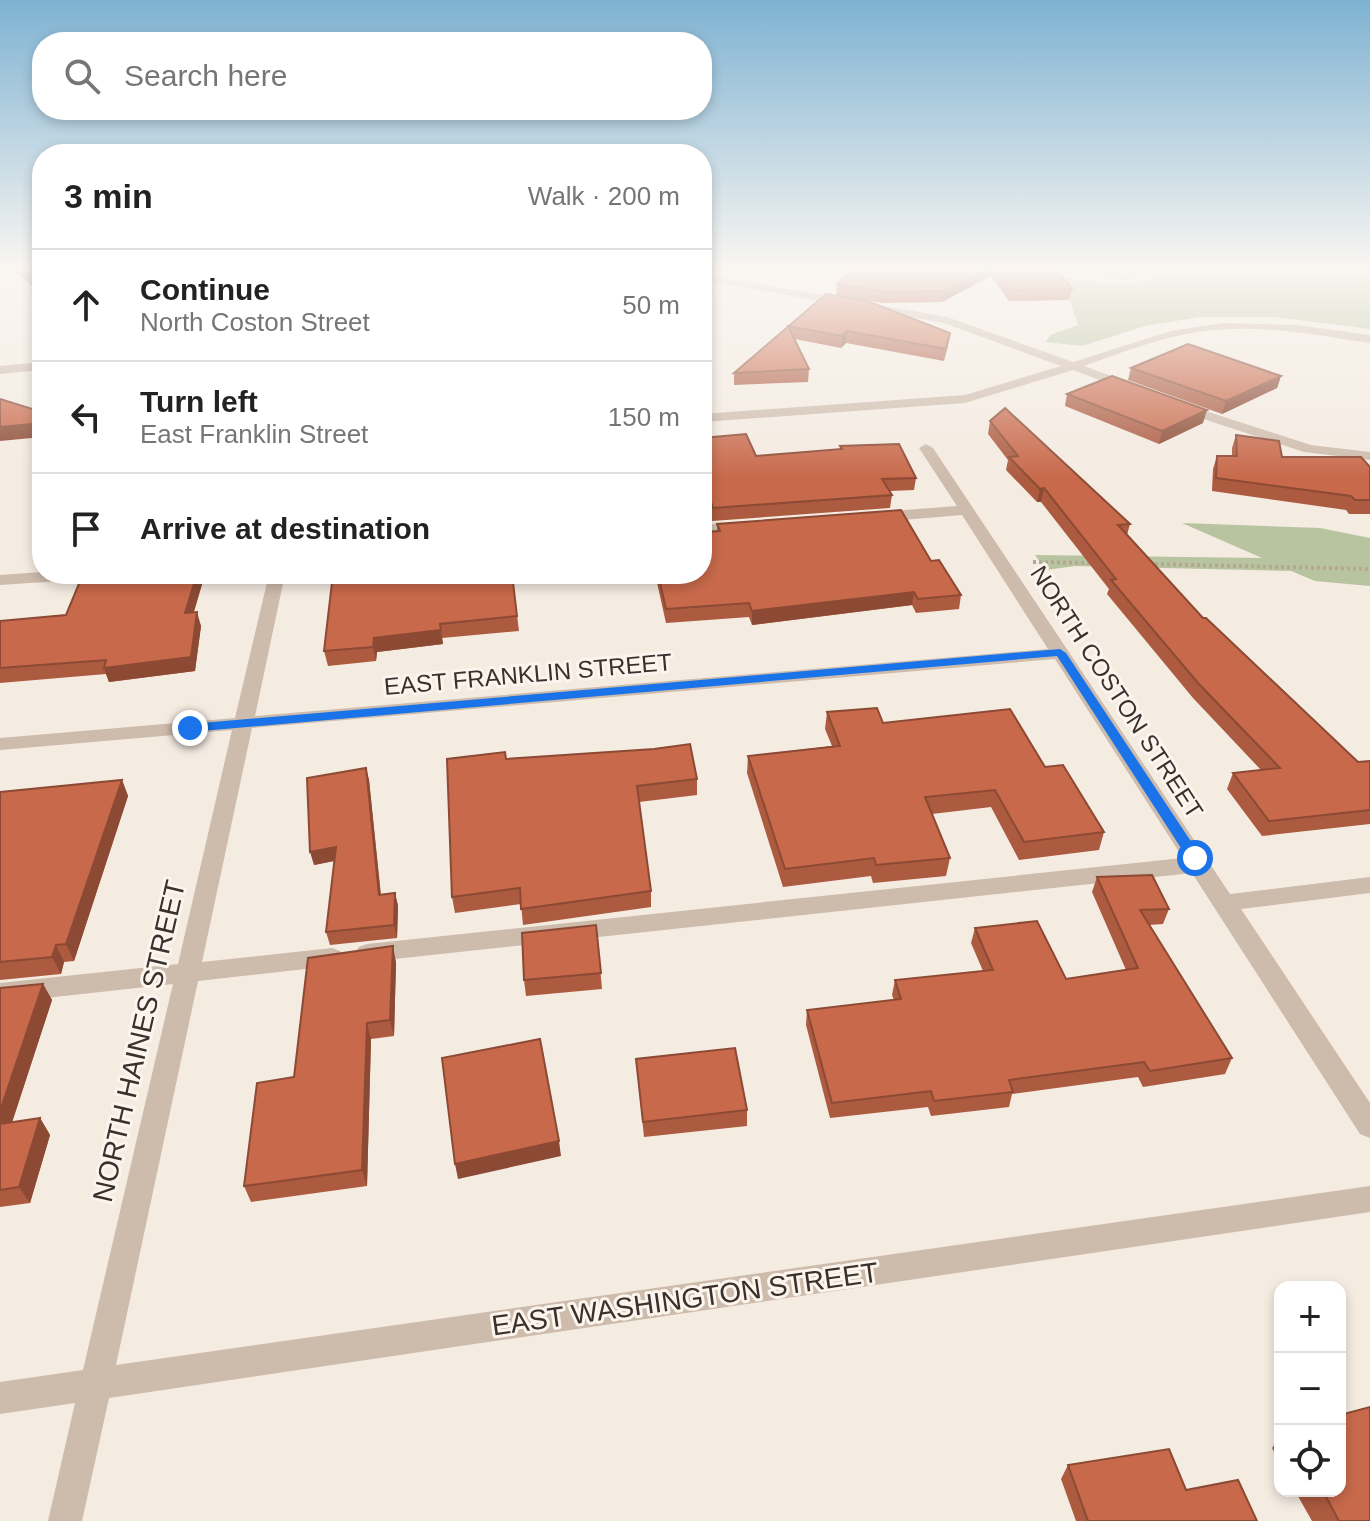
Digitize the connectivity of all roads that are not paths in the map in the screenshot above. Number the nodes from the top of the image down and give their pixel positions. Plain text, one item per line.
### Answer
1 (993, 337) edge
2 (1164, 337) edge
3 (1072, 366) junction
4 (32, 367) edge
5 (0, 370) edge
6 (1141, 392) edge
7 (1169, 403) edge
8 (712, 417) edge
9 (926, 448) dead end
10 (1370, 456) edge
11 (967, 510) junction
12 (858, 518) edge
13 (764, 525) edge
14 (712, 529) edge
15 (32, 578) edge
16 (0, 580) edge
17 (275, 584) edge
18 (1060, 653) junction
19 (243, 723) junction
20 (0, 744) edge
21 (1199, 864) junction
22 (1370, 885) edge
23 (1224, 903) junction
24 (187, 973) junction
25 (0, 993) edge
26 (1370, 1126) edge
27 (1370, 1199) edge
28 (95, 1386) junction
29 (0, 1398) edge
30 (65, 1521) edge

1 - 3 street
2 - 3 street
3 - 6 street
3 - 8 street
4 - 5 street
7 - 10 street
9 - 11 street, NORTH COSTON STREET
11 - 12 street
11 - 18 street, NORTH COSTON STREET
13 - 14 street
15 - 16 street
17 - 19 street, NORTH HAINES STREET
18 - 19 street, EAST FRANKLIN STREET
18 - 21 street, NORTH COSTON STREET
19 - 20 street, EAST FRANKLIN STREET
19 - 24 street, NORTH HAINES STREET
21 - 23 street, NORTH COSTON STREET
21 - 24 street
22 - 23 street
23 - 26 street, NORTH COSTON STREET
24 - 25 street
24 - 28 street, NORTH HAINES STREET
27 - 28 street, EAST WASHINGTON STREET
28 - 29 street, EAST WASHINGTON STREET
28 - 30 street, NORTH HAINES STREET

